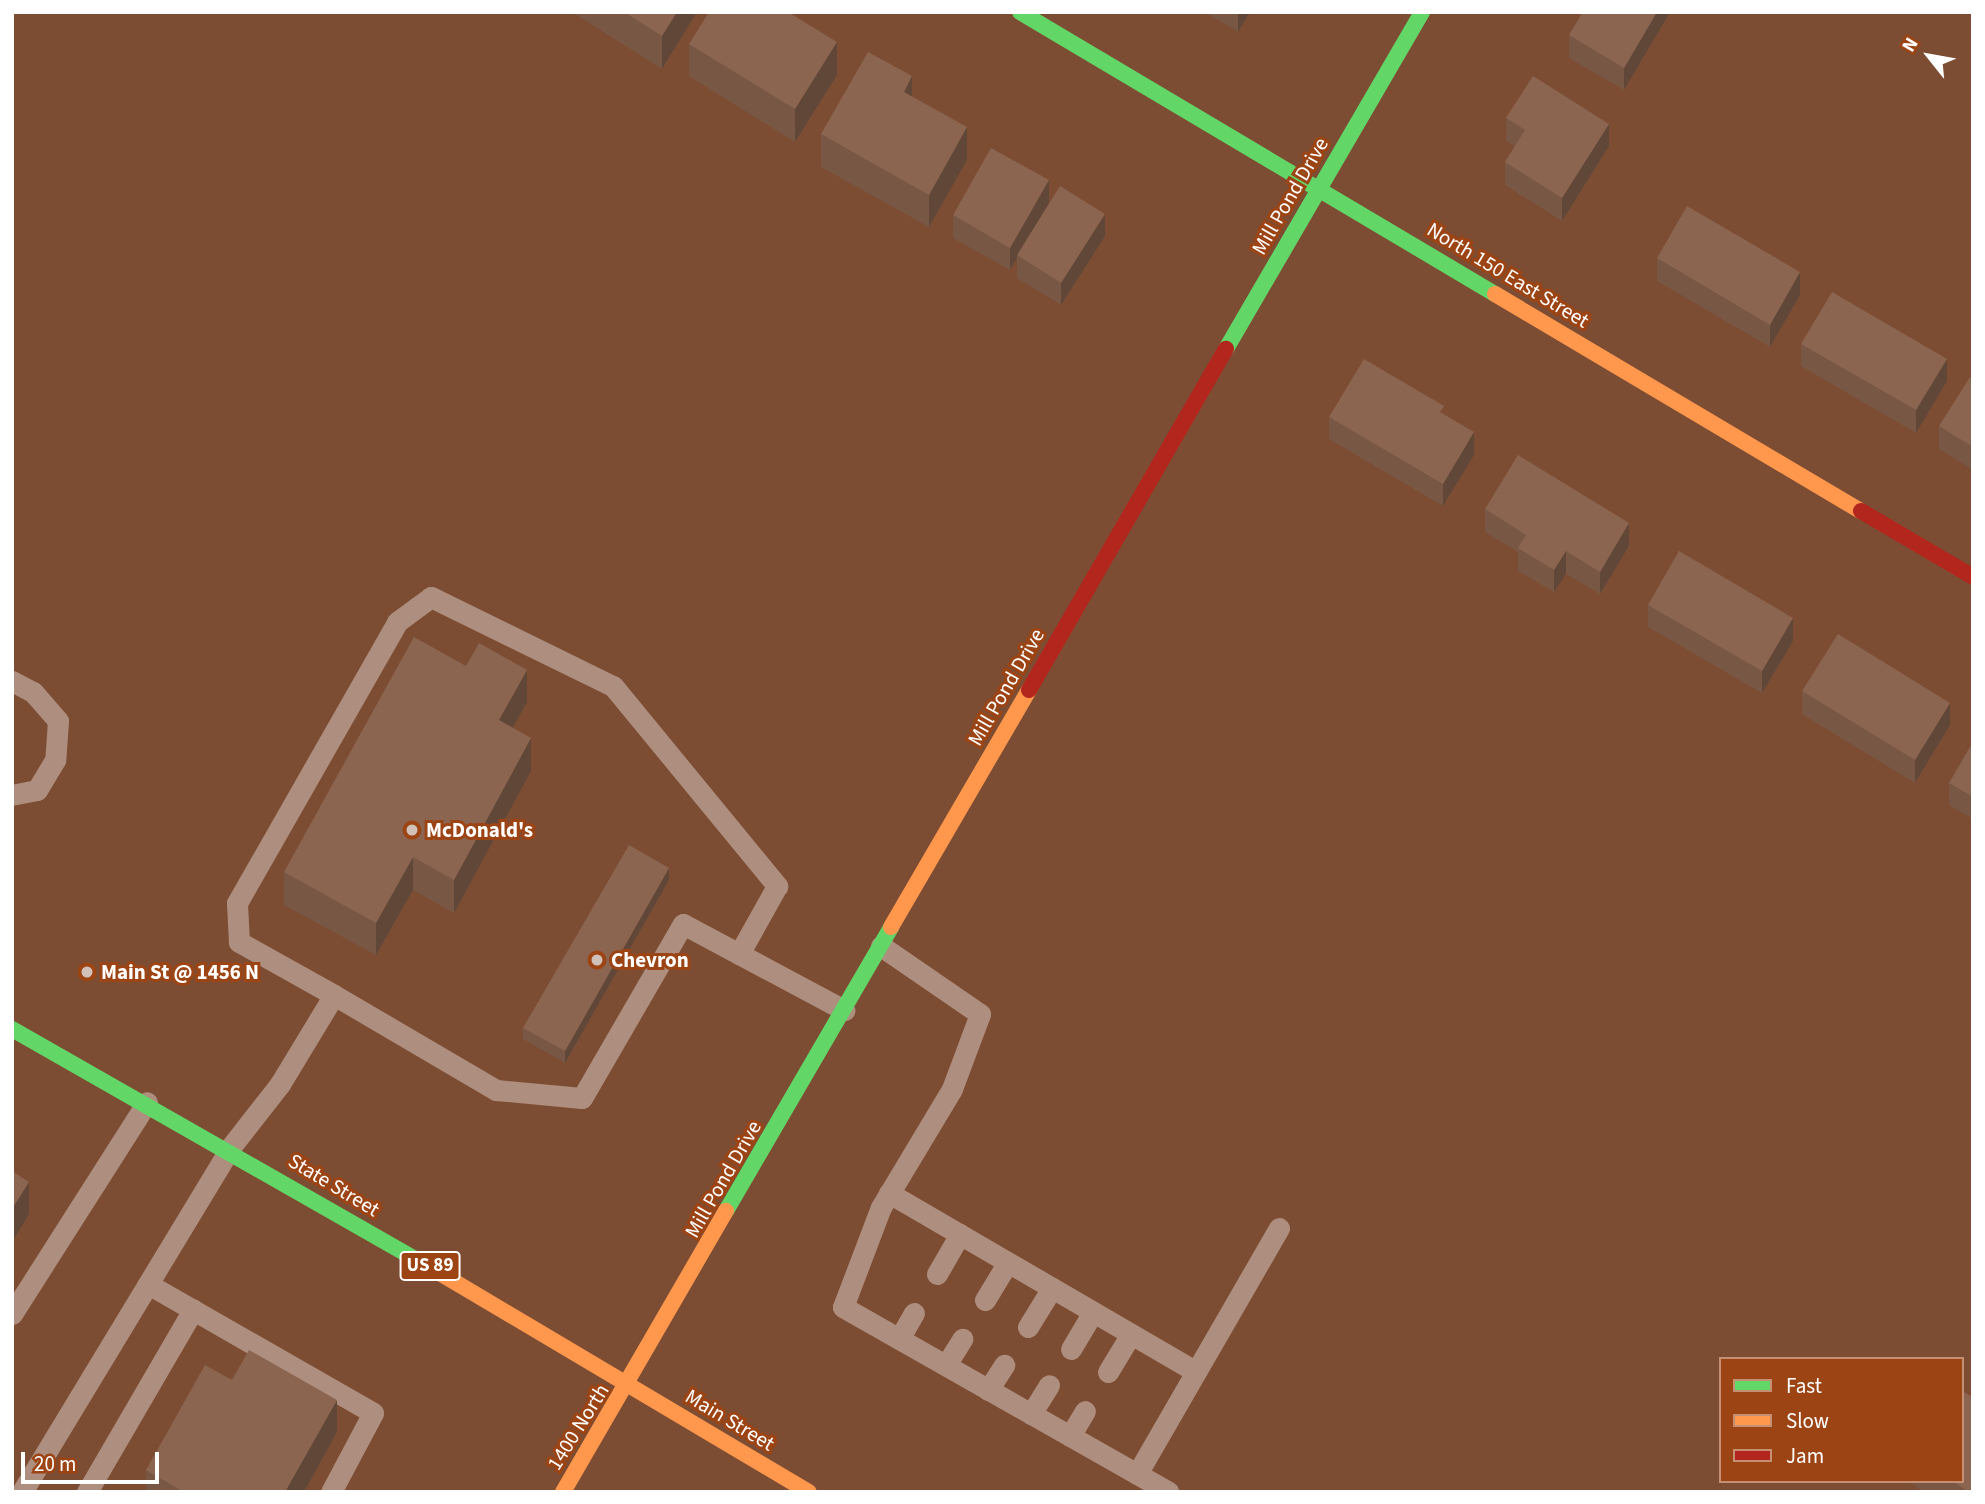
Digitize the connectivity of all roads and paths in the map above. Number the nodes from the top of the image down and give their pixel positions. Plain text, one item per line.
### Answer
1 (1020, 12) edge
2 (1422, 12) edge
3 (1319, 186) junction
4 (1973, 577) edge
5 (12, 681) edge
6 (12, 794) edge
7 (881, 946) junction
8 (739, 954) junction
9 (334, 995) junction
10 (845, 1010) junction
11 (12, 1029) edge
12 (147, 1102) junction
13 (230, 1148) junction
14 (889, 1193) junction
15 (1279, 1228) dead end
16 (960, 1234) junction
17 (1008, 1262) junction
18 (937, 1274) dead end
19 (148, 1284) junction
20 (1052, 1288) junction
21 (985, 1300) dead end
22 (193, 1310) junction
23 (1093, 1312) junction
24 (914, 1313) dead end
25 (12, 1314) edge
26 (1028, 1327) dead end
27 (1131, 1334) junction
28 (899, 1339) junction
29 (962, 1339) dead end
30 (1071, 1349) dead end
31 (946, 1365) junction
32 (1004, 1365) dead end
33 (1108, 1372) dead end
34 (1196, 1372) junction
35 (630, 1384) junction
36 (1048, 1385) dead end
37 (988, 1390) junction
38 (1085, 1411) dead end
39 (1031, 1414) junction
40 (1070, 1436) junction
41 (1138, 1474) junction
42 (22, 1492) edge
43 (87, 1492) edge
44 (331, 1492) edge
45 (563, 1492) edge
46 (810, 1492) edge
47 (1168, 1492) edge

1 - 3 main road, North 150 East Street
2 - 3 main road, Mill Pond Drive
3 - 4 main road, North 150 East Street
3 - 7 main road, Mill Pond Drive
5 - 6 lane
7 - 10 main road, Mill Pond Drive
7 - 14 lane
8 - 9 lane
8 - 9 lane
8 - 10 lane
9 - 13 lane
10 - 35 main road, Mill Pond Drive
11 - 12 main road, State Street / US 89
12 - 13 main road, State Street / US 89
12 - 25 lane
13 - 19 lane
13 - 35 main road, State Street / US 89
14 - 16 lane
14 - 28 lane
15 - 34 lane
16 - 17 lane
16 - 18 lane
17 - 20 lane
17 - 21 lane
19 - 22 lane
19 - 42 lane
20 - 23 lane
20 - 26 lane
22 - 43 lane
22 - 44 lane
23 - 27 lane
23 - 30 lane
24 - 28 lane
27 - 33 lane
27 - 34 lane
28 - 31 lane
29 - 31 lane
31 - 37 lane
32 - 37 lane
34 - 41 lane
35 - 45 main road, 1400 North
35 - 46 main road, Main Street / US 89
36 - 39 lane
37 - 39 lane
38 - 40 lane
39 - 40 lane
40 - 41 lane
41 - 47 lane

